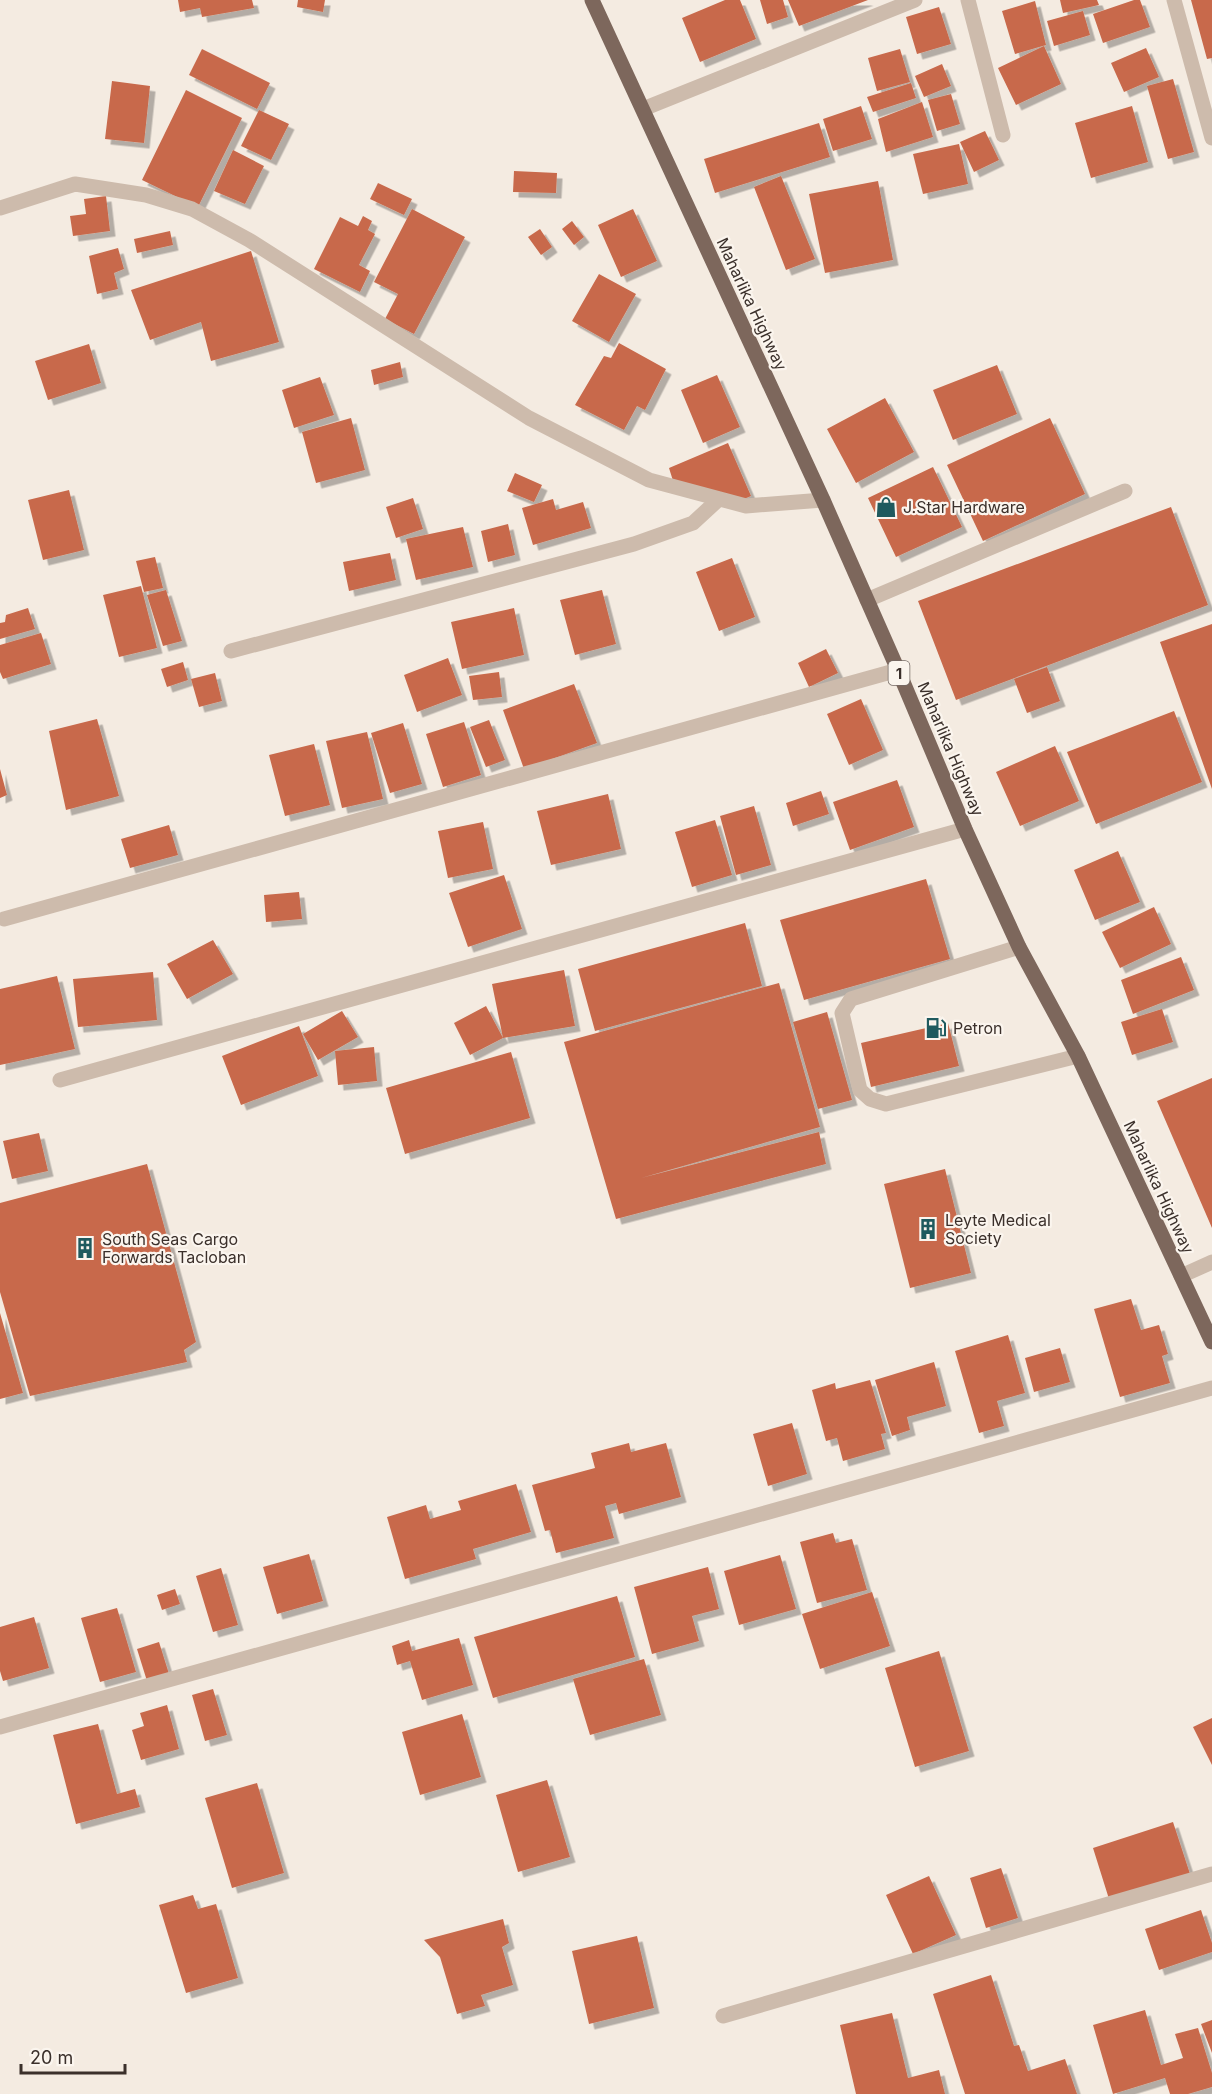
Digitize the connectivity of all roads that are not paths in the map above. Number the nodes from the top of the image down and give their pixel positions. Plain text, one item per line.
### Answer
1 (592, 0) edge
2 (915, 0) edge
3 (968, 0) edge
4 (1174, 0) edge
5 (643, 109) junction
6 (1003, 135) dead end
7 (1212, 138) edge
8 (0, 208) edge
9 (1125, 491) dead end
10 (719, 499) junction
11 (823, 500) junction
12 (867, 600) junction
13 (231, 651) dead end
14 (898, 670) junction
15 (965, 829) junction
16 (4, 919) dead end
17 (1018, 947) junction
18 (1078, 1056) junction
19 (60, 1080) dead end
20 (1212, 1262) edge
21 (1181, 1276) junction
22 (1212, 1342) edge
23 (1212, 1388) edge
24 (0, 1726) edge
25 (1212, 1874) edge
26 (723, 2016) dead end

1 - 5 main road, Maharlika Highway / 1
2 - 5 street
3 - 6 street
4 - 7 street
5 - 11 main road, Maharlika Highway / 1
8 - 10 street
9 - 12 street
10 - 11 street
10 - 13 street
11 - 12 main road, Maharlika Highway / 1
12 - 14 main road, Maharlika Highway / 1
14 - 15 main road, Maharlika Highway / 1
14 - 16 street
15 - 17 main road, Maharlika Highway / 1
15 - 19 street
17 - 18 main road, Maharlika Highway / 1
17 - 18 street
18 - 21 main road, Maharlika Highway / 1
20 - 21 street
21 - 22 main road, Maharlika Highway / 1
23 - 24 street
25 - 26 street

